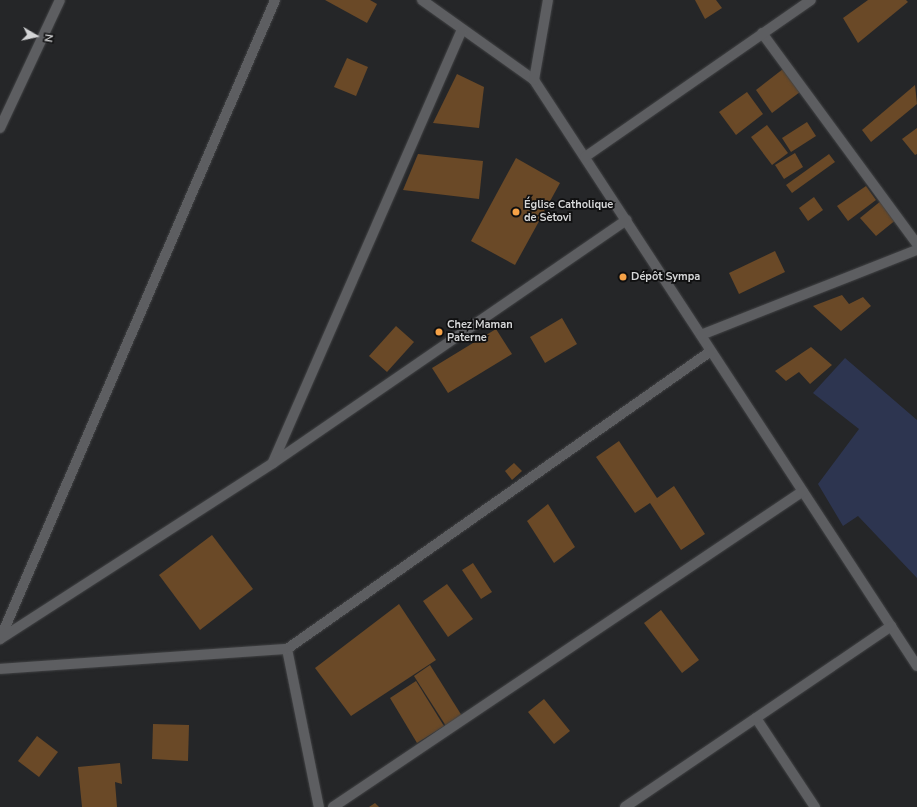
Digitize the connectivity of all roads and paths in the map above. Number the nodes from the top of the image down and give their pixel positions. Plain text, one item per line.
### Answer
1 (60, 0) edge
2 (275, 0) edge
3 (422, 0) edge
4 (548, 0) edge
5 (811, 0) edge
6 (462, 30) junction
7 (762, 33) junction
8 (534, 80) junction
9 (0, 128) edge
10 (585, 157) junction
11 (626, 220) junction
12 (917, 244) edge
13 (917, 250) edge
14 (701, 335) junction
15 (711, 351) junction
16 (273, 463) junction
17 (803, 491) junction
18 (891, 626) junction
19 (0, 639) edge
20 (287, 649) junction
21 (917, 666) edge
22 (0, 670) edge
23 (756, 718) junction
24 (319, 807) edge
25 (333, 807) edge
26 (625, 807) edge
27 (815, 807) edge

1 - 9 street
2 - 19 street
3 - 6 street
4 - 8 street
5 - 7 street
6 - 8 street
6 - 16 street
7 - 10 street
7 - 12 street
8 - 10 street
10 - 11 street
11 - 14 street
11 - 16 street
13 - 14 street
14 - 15 street
15 - 17 street
15 - 20 street
16 - 19 street
17 - 18 street
17 - 25 street
18 - 21 street
18 - 23 street
20 - 22 street
20 - 24 street
23 - 26 street
23 - 27 street

